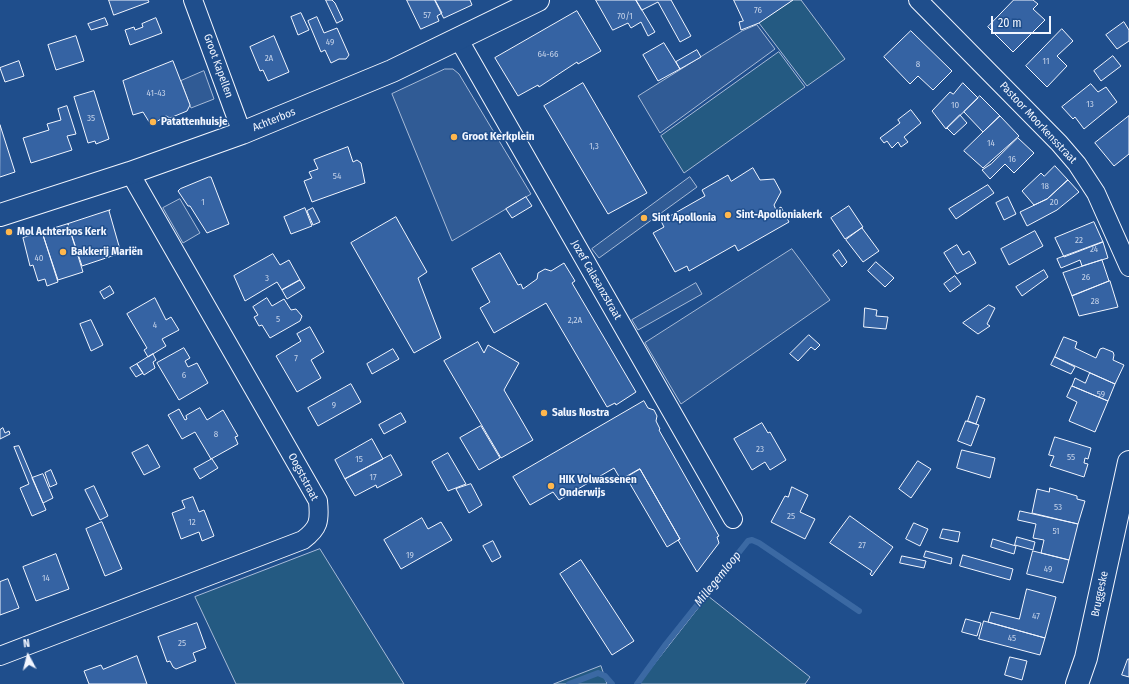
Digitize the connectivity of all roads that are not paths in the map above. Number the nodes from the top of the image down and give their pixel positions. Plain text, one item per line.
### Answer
1 (193, 0) edge
2 (538, 0) edge
3 (918, 0) edge
4 (459, 40) junction
5 (242, 133) junction
6 (130, 173) junction
7 (0, 215) edge
8 (1129, 266) edge
9 (1129, 462) edge
10 (1124, 503) edge
11 (733, 519) dead end
12 (0, 656) edge
13 (1077, 684) edge

1 - 5 street, Groot Kapellen
2 - 4 street, Achterbos
3 - 8 street, Pastoor Moorkensstraat
4 - 5 street, Achterbos
4 - 11 street, Jozef Calasanzstraat
5 - 6 street, Achterbos
6 - 7 street, Achterbos
6 - 12 street, Oogststraat
9 - 10 street, Bruggeske
10 - 13 street, Bruggeske

